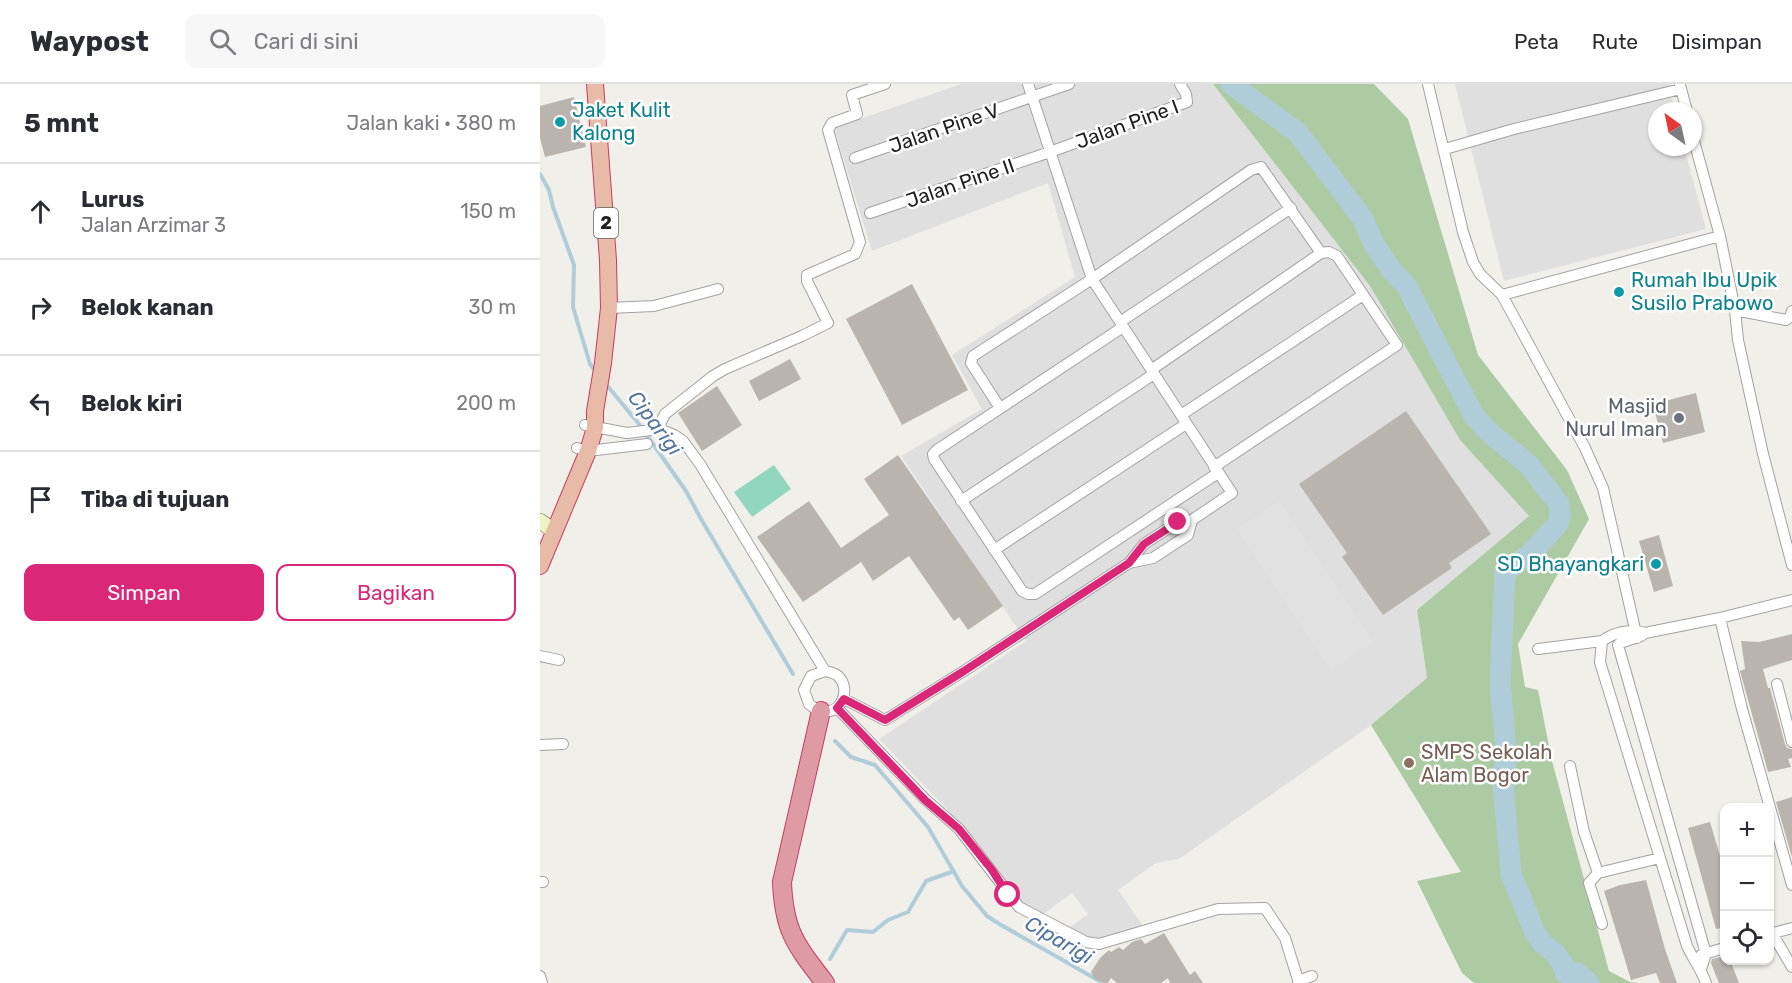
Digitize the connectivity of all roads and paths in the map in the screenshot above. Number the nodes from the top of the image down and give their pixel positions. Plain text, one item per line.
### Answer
1 (595, 84) edge
2 (885, 84) edge
3 (1028, 84) edge
4 (1070, 84) edge
5 (1180, 84) edge
6 (1428, 84) edge
7 (1681, 87) edge
8 (1032, 97) junction
9 (1685, 102) edge
10 (1445, 149) junction
11 (1050, 152) junction
12 (1698, 156) edge
13 (855, 158) dead end
14 (1291, 208) junction
15 (870, 213) dead end
16 (1720, 236) junction
17 (1321, 254) junction
18 (1092, 279) junction
19 (718, 289) dead end
20 (1363, 295) junction
21 (1502, 295) junction
22 (609, 308) junction
23 (1735, 310) junction
24 (1792, 310) edge
25 (1121, 324) junction
26 (1152, 372) junction
27 (1000, 408) junction
28 (1183, 420) junction
29 (592, 421) junction
30 (659, 429) junction
31 (647, 444) dead end
32 (582, 450) junction
33 (1216, 470) junction
34 (961, 501) junction
35 (1192, 520) junction
36 (545, 528) edge
37 (994, 550) junction
38 (541, 557) edge
39 (1129, 563) junction
40 (1792, 565) edge
41 (1792, 600) edge
42 (1720, 618) junction
43 (1639, 634) junction
44 (1602, 640) junction
45 (1538, 650) dead end
46 (540, 656) edge
47 (558, 660) dead end
48 (825, 671) junction
49 (1777, 684) dead end
50 (834, 706) junction
51 (1792, 742) edge
52 (563, 744) dead end
53 (540, 745) edge
54 (1570, 766) dead end
55 (1660, 858) junction
56 (1598, 873) junction
57 (1792, 885) edge
58 (1602, 924) dead end
59 (1792, 928) edge
60 (1774, 932) edge
61 (1774, 938) edge
62 (1720, 950) edge
63 (1706, 954) junction
64 (1692, 958) junction
65 (1792, 967) edge
66 (1701, 969) junction
67 (540, 976) edge
68 (1312, 976) dead end
69 (1298, 982) edge
70 (542, 983) edge
71 (825, 983) edge
72 (1706, 983) edge

1 - 22 highway, 2
2 - 30 street
3 - 8 street
4 - 8 street, Jalan Pine V
5 - 11 street, Jalan Pine I
6 - 10 street
7 - 9 street
7 - 10 street
8 - 11 street
8 - 13 street, Jalan Pine V
10 - 21 street
11 - 15 street, Jalan Pine II
11 - 18 street
12 - 16 street
14 - 17 street
14 - 18 street
14 - 25 street
16 - 21 street
16 - 23 street
17 - 20 street
17 - 26 street
18 - 25 street
18 - 27 street
19 - 22 street
20 - 28 street
20 - 33 street
21 - 43 street
22 - 29 highway, 2
23 - 24 street
23 - 40 street
25 - 26 street
25 - 27 street
26 - 28 street
26 - 34 street
27 - 34 street
28 - 33 street
28 - 37 street
29 - 30 street
29 - 32 highway, 2
30 - 48 street
31 - 32 street
32 - 36 highway, 2
33 - 35 street
33 - 37 street
34 - 37 street
35 - 39 street
35 - 39 street
36 - 38 highway, 2
39 - 50 street
41 - 42 street
42 - 43 street
42 - 57 street
43 - 44 street
43 - 63 street
44 - 45 street
44 - 55 street
46 - 47 street
48 - 50 street
48 - 50 street
49 - 51 street
50 - 69 street
50 - 71 highway
52 - 53 street
54 - 56 street
55 - 56 street
55 - 64 street
56 - 58 street
59 - 60 street
61 - 65 street
62 - 63 street
63 - 64 street
63 - 66 street
64 - 66 street
66 - 72 street
67 - 70 street
68 - 69 street

